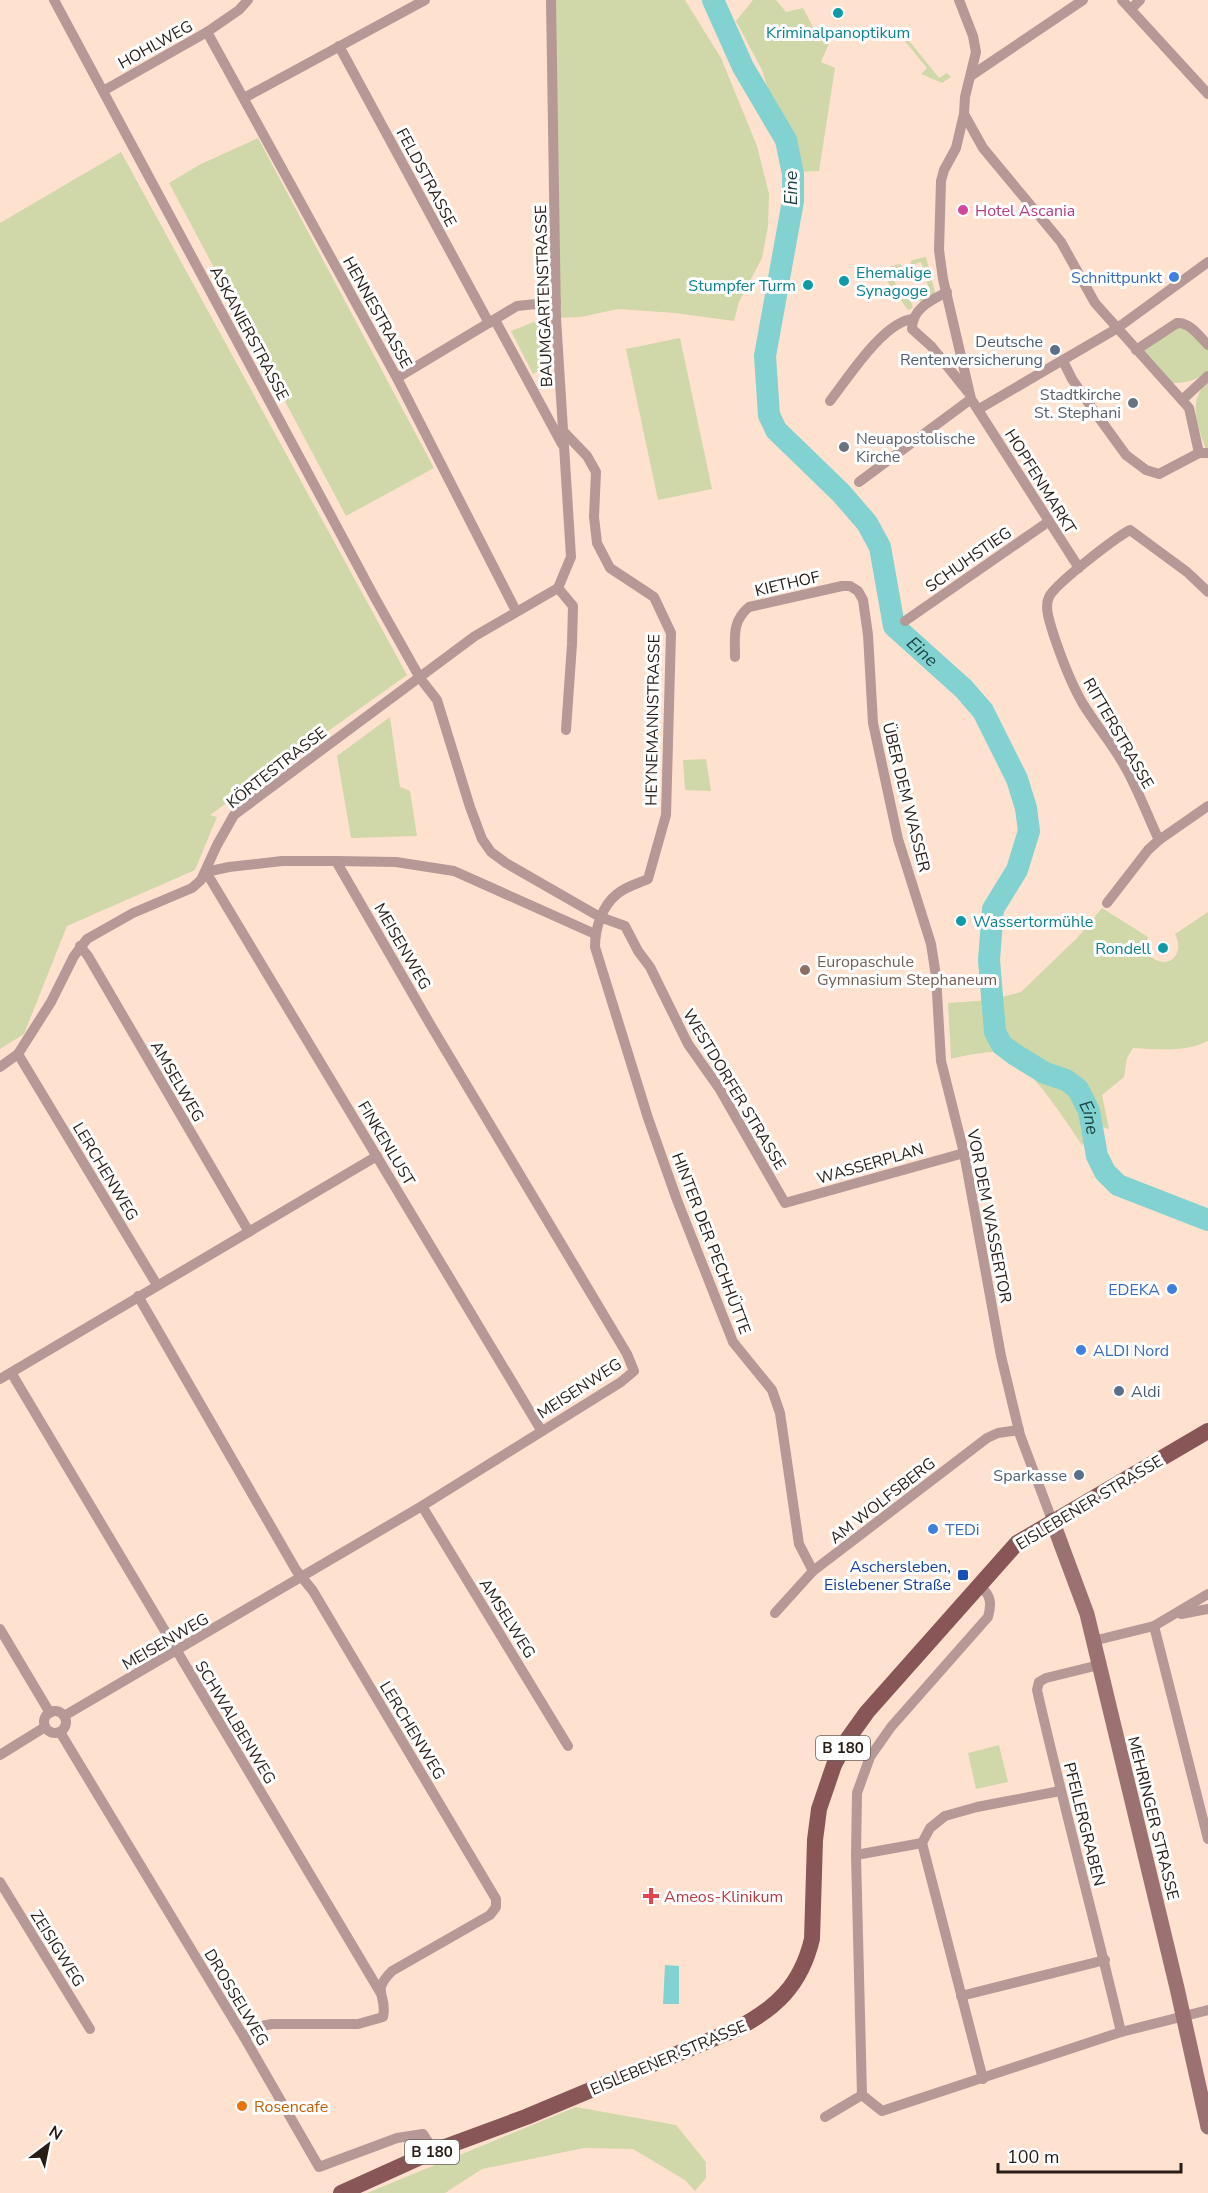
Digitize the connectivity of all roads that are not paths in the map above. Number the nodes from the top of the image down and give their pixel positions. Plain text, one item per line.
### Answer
1 (54, 0) edge
2 (248, 0) edge
3 (425, 0) edge
4 (551, 0) edge
5 (959, 0) edge
6 (1083, 0) edge
7 (1122, 0) edge
8 (1140, 0) edge
9 (1131, 9) junction
10 (207, 32) junction
11 (339, 46) junction
12 (972, 75) junction
13 (103, 91) junction
14 (1208, 94) edge
15 (244, 98) junction
16 (964, 114) junction
17 (1208, 262) edge
18 (947, 292) junction
19 (556, 302) junction
20 (913, 319) junction
21 (492, 322) junction
22 (1116, 329) junction
23 (1208, 345) edge
24 (1136, 350) junction
25 (1063, 361) junction
26 (1208, 376) edge
27 (397, 378) junction
28 (971, 397) junction
29 (1182, 400) junction
30 (830, 401) dead end
31 (979, 409) junction
32 (563, 431) junction
33 (562, 444) junction
34 (1203, 453) edge
35 (859, 482) dead end
36 (1048, 522) junction
37 (1079, 568) junction
38 (850, 586) joint
39 (558, 588) junction
40 (1208, 592) edge
41 (516, 611) junction
42 (905, 621) dead end
43 (735, 657) dead end
44 (420, 678) junction
45 (566, 730) dead end
46 (1208, 806) edge
47 (1159, 840) junction
48 (336, 861) junction
49 (207, 872) junction
50 (1107, 903) dead end
51 (922, 912) joint
52 (600, 917) junction
53 (595, 934) junction
54 (80, 946) junction
55 (18, 1054) junction
56 (0, 1067) edge
57 (964, 1153) junction
58 (377, 1156) junction
59 (785, 1203) joint
60 (249, 1232) junction
61 (157, 1285) junction
62 (138, 1296) junction
63 (12, 1374) junction
64 (0, 1378) edge
65 (1019, 1430) junction
66 (541, 1431) junction
67 (1208, 1431) edge
68 (422, 1506) junction
69 (1052, 1520) junction
70 (813, 1571) junction
71 (302, 1577) junction
72 (979, 1585) junction
73 (1208, 1594) edge
74 (1208, 1609) edge
75 (775, 1613) dead end
76 (1174, 1615) junction
77 (1154, 1626) junction
78 (0, 1629) edge
79 (1093, 1641) junction
80 (176, 1652) junction
81 (1098, 1665) junction
82 (50, 1713) junction
83 (64, 1716) junction
84 (45, 1727) junction
85 (60, 1732) junction
86 (568, 1746) dead end
87 (0, 1755) edge
88 (1060, 1791) junction
89 (1208, 1839) edge
90 (922, 1843) junction
91 (856, 1855) junction
92 (0, 1882) edge
93 (1105, 1960) junction
94 (380, 1992) junction
95 (961, 1996) junction
96 (1208, 2010) edge
97 (1184, 2016) junction
98 (90, 2029) dead end
99 (1121, 2032) junction
100 (244, 2037) junction
101 (983, 2079) junction
102 (862, 2095) junction
103 (825, 2117) dead end
104 (1208, 2127) edge
105 (434, 2151) junction
106 (341, 2193) edge

1 - 13 street, ASKANIERSTRASSE
2 - 10 street, HOHLWEG
3 - 11 street
4 - 19 street, BAUMGARTENSTRASSE
5 - 12 street
6 - 12 street
7 - 9 street
8 - 9 street
9 - 14 street
10 - 13 street, HOHLWEG
10 - 15 street, HENNESTRASSE
11 - 15 street
11 - 21 street, FELDSTRASSE
12 - 16 street
13 - 44 street, ASKANIERSTRASSE
15 - 27 street, HENNESTRASSE
16 - 18 street
16 - 22 street
17 - 22 street
18 - 20 street
18 - 28 street
19 - 21 street
19 - 32 street, BAUMGARTENSTRASSE
20 - 28 street, HOPFENMARKT
20 - 30 street
21 - 27 street
21 - 33 street, FELDSTRASSE
22 - 24 street
22 - 25 street
23 - 24 street
24 - 29 street
25 - 31 street
25 - 34 street
26 - 29 street
27 - 41 street, HENNESTRASSE
28 - 31 street, HOPFENMARKT
28 - 35 street
29 - 34 street
31 - 36 street, HOPFENMARKT
32 - 33 street, BAUMGARTENSTRASSE
32 - 52 street, HEYNEMANNSTRASSE
33 - 39 street, BAUMGARTENSTRASSE
36 - 37 street, HOPFENMARKT
36 - 42 street, SCHUHSTIEG
37 - 40 street
37 - 47 street, RITTERSTRASSE
38 - 43 street, KIETHOF
38 - 51 street, ÜBER DEM WASSER
39 - 41 street, KÖRTESTRASSE
39 - 45 street
41 - 44 street, KÖRTESTRASSE
44 - 49 street, KÖRTESTRASSE
44 - 52 street
46 - 47 street
47 - 50 street
48 - 49 street
48 - 53 street
48 - 66 street, MEISENWEG
49 - 54 street, KÖRTESTRASSE
49 - 58 street, FINKENLUST
51 - 57 street, VOR DEM WASSERTOR
52 - 53 street, HINTER DER PECHHÜTTE
52 - 59 street, WESTDORFER STRASSE
53 - 70 street, HINTER DER PECHHÜTTE
54 - 55 street, KÖRTESTRASSE
54 - 60 street, AMSELWEG
55 - 56 street, KÖRTESTRASSE
55 - 61 street, LERCHENWEG
57 - 59 street, WASSERPLAN
57 - 65 street, VOR DEM WASSERTOR
58 - 60 street
58 - 66 street, FINKENLUST
60 - 61 street
61 - 62 street
62 - 63 street
62 - 71 street, LERCHENWEG
63 - 64 street
63 - 80 street, SCHWALBENWEG
65 - 69 street, VOR DEM WASSERTOR
65 - 70 street, AM WOLFSBERG
66 - 68 street, MEISENWEG
67 - 69 main road, EISLEBENER STRASSE / B 180
68 - 71 street, MEISENWEG
68 - 86 street, AMSELWEG
69 - 72 main road, EISLEBENER STRASSE / B 180
69 - 79 main road, MEHRINGER STRASSE
70 - 75 street, AM WOLFSBERG
71 - 80 street, MEISENWEG
71 - 94 street, LERCHENWEG
72 - 91 street
72 - 105 main road, EISLEBENER STRASSE / B 180
73 - 76 street
74 - 76 street
76 - 77 street
77 - 79 street
77 - 89 street
78 - 82 street
79 - 81 main road, MEHRINGER STRASSE
80 - 83 street, MEISENWEG
80 - 94 street, SCHWALBENWEG
81 - 88 street, PFEILERGRABEN
81 - 97 main road, MEHRINGER STRASSE
82 - 83 street
82 - 84 street
83 - 85 street
84 - 85 street
84 - 87 street
85 - 100 street, DROSSELWEG
88 - 90 street
88 - 93 street, PFEILERGRABEN
90 - 91 street
90 - 95 street
91 - 102 street
92 - 98 street, ZEISIGWEG
93 - 95 street
93 - 99 street, PFEILERGRABEN
94 - 100 street, LERCHENWEG
95 - 101 street
96 - 97 street
97 - 99 street
97 - 104 main road, MEHRINGER STRASSE
99 - 101 street
100 - 105 street, DROSSELWEG
101 - 102 street
102 - 103 street
105 - 106 main road, EISLEBENER STRASSE / B 180

